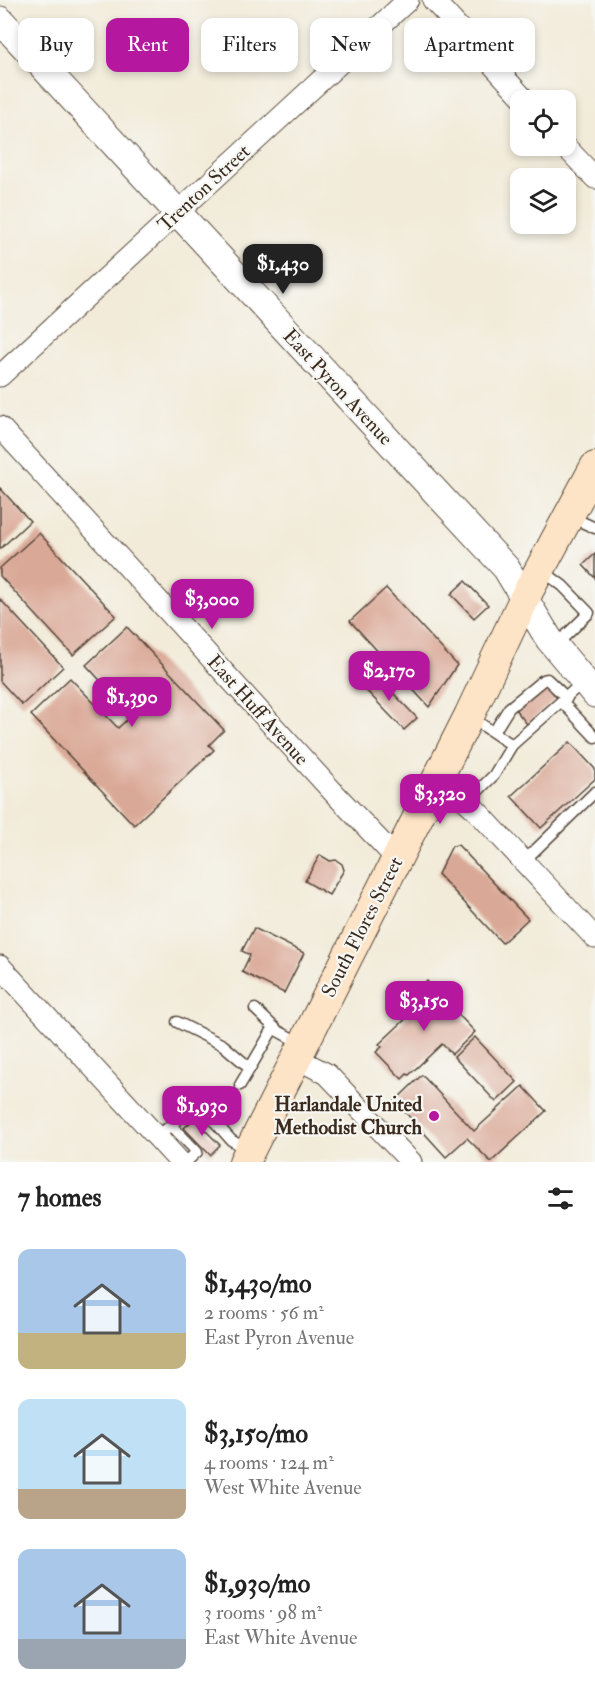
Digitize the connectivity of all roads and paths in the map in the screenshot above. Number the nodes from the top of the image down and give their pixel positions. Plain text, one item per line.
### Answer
1 (408, 0) edge
2 (434, 0) edge
3 (0, 20) edge
4 (516, 90) edge
5 (574, 156) edge
6 (595, 178) edge
7 (176, 213) junction
8 (0, 376) edge
9 (0, 427) edge
10 (593, 477) edge
11 (582, 522) edge
12 (541, 570) junction
13 (524, 600) junction
14 (592, 616) edge
15 (555, 646) junction
16 (577, 694) edge
17 (469, 716) junction
18 (494, 732) junction
19 (595, 737) edge
20 (512, 745) junction
21 (437, 779) junction
22 (595, 792) edge
23 (467, 802) junction
24 (397, 859) junction
25 (524, 861) junction
26 (595, 938) edge
27 (0, 966) edge
28 (255, 1009) dead end
29 (177, 1022) dead end
30 (274, 1027) junction
31 (299, 1051) junction
32 (250, 1068) junction
33 (240, 1085) dead end
34 (164, 1131) junction
35 (246, 1157) edge
36 (180, 1162) edge
37 (186, 1162) edge
38 (411, 1162) edge

1 - 7 street, Trenton Street
2 - 4 street
3 - 7 street, East Pyron Avenue
5 - 6 street
7 - 8 street, Trenton Street
7 - 13 street, East Pyron Avenue
9 - 24 street, East Huff Avenue
10 - 11 main road, South Flores Street
11 - 12 main road, South Flores Street
12 - 13 main road, South Flores Street
12 - 14 lane
13 - 15 street, East Pyron Avenue
13 - 17 main road, South Flores Street
14 - 15 lane
15 - 16 street, East Pyron Avenue
16 - 18 lane
16 - 19 lane
16 - 20 lane
17 - 18 lane
17 - 21 main road, South Flores Street
18 - 20 lane
20 - 23 lane
21 - 23 street
21 - 24 main road, South Flores Street
22 - 25 lane
23 - 25 street
24 - 31 main road, South Flores Street
25 - 26 street
27 - 34 street
28 - 30 lane
29 - 32 lane
30 - 31 lane
30 - 32 lane
31 - 35 main road, South Flores Street
31 - 38 street
32 - 33 lane
34 - 35 lane
34 - 36 street
34 - 37 lane

